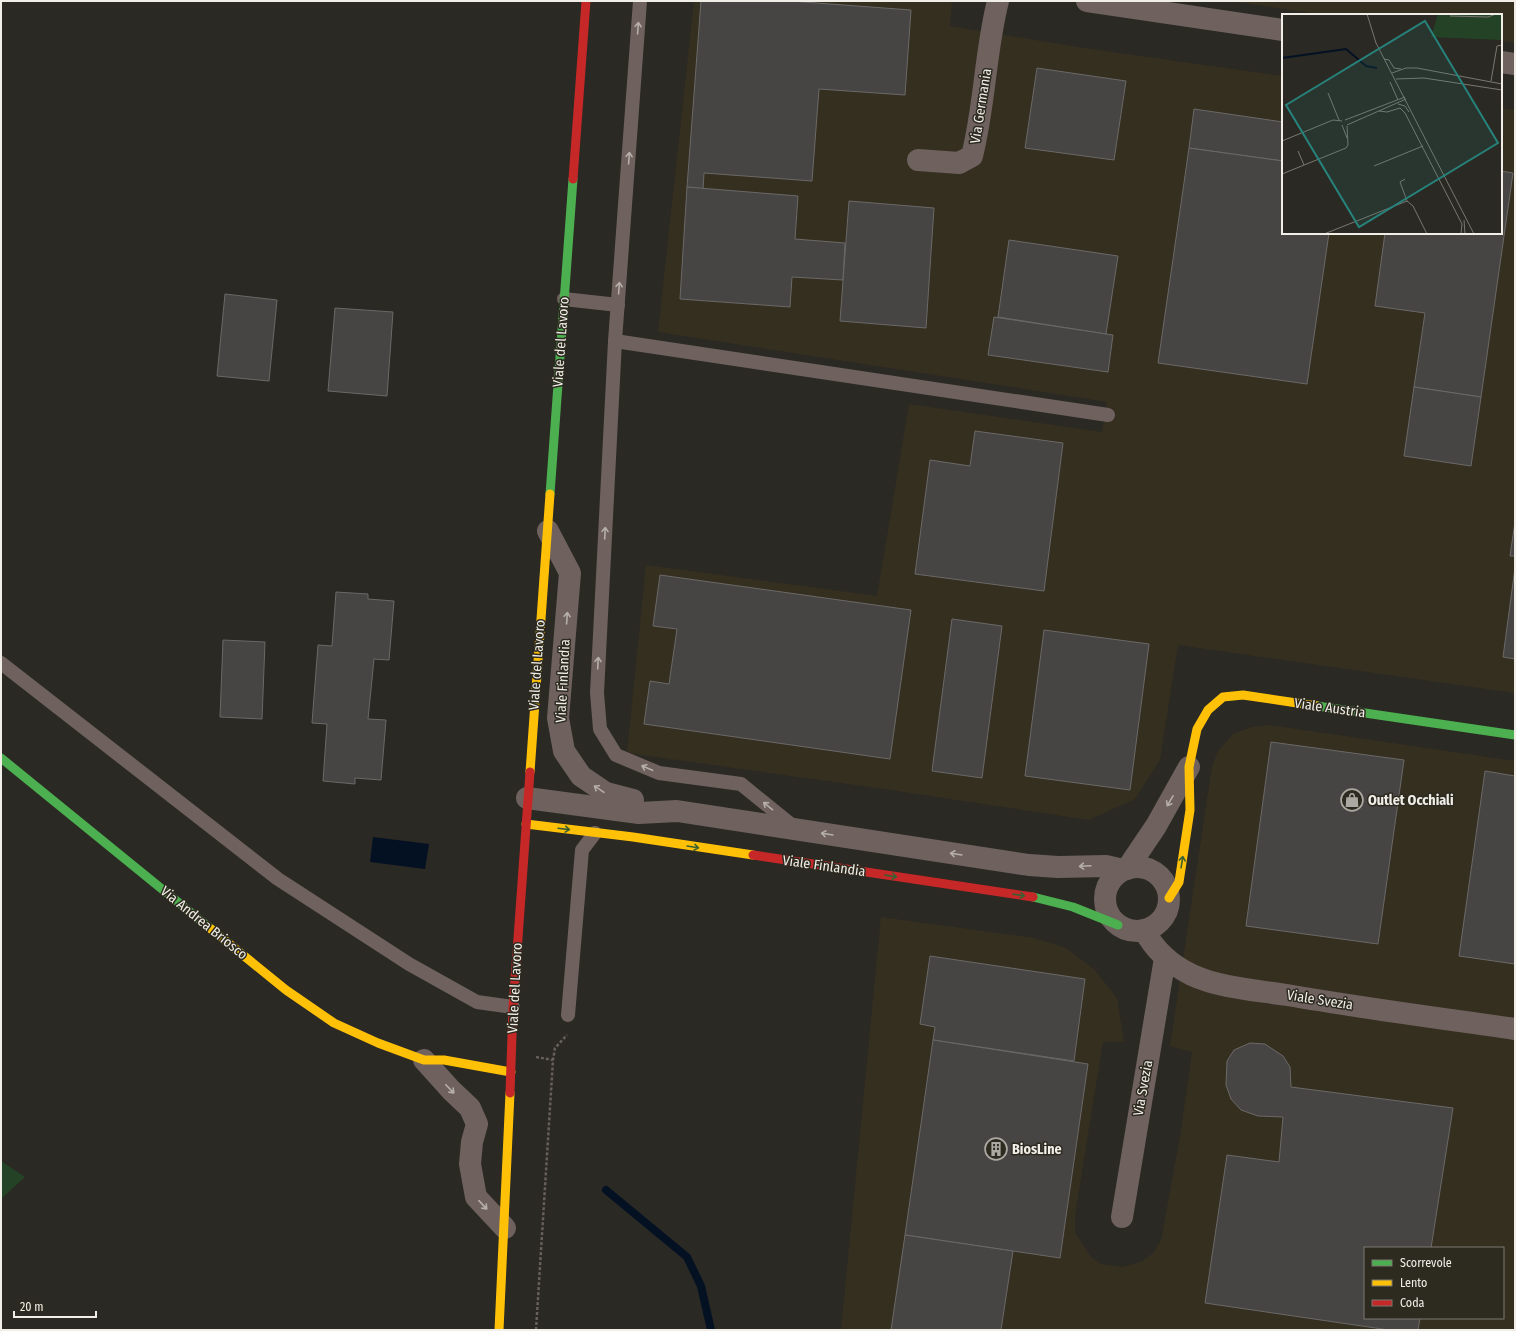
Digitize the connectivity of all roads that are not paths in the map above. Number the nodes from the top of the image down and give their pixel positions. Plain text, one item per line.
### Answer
1 (586, 1) edge
2 (640, 1) edge
3 (998, 1) edge
4 (1087, 1) edge
5 (1282, 30) edge
6 (1502, 62) edge
7 (1515, 64) edge
8 (918, 160) dead end
9 (564, 299) junction
10 (618, 305) junction
11 (615, 341) junction
12 (1108, 415) dead end
13 (548, 531) junction
14 (1, 663) edge
15 (1515, 735) edge
16 (1, 758) edge
17 (1189, 766) junction
18 (527, 798) junction
19 (677, 812) junction
20 (526, 824) junction
21 (798, 830) junction
22 (595, 833) junction
23 (1125, 869) junction
24 (1169, 898) junction
25 (1118, 925) junction
26 (1144, 930) junction
27 (1165, 958) junction
28 (513, 1007) junction
29 (568, 1015) road end
30 (1515, 1029) edge
31 (424, 1060) junction
32 (511, 1072) junction
33 (1122, 1217) dead end
34 (505, 1228) junction
35 (499, 1330) edge

1 - 9 street, Viale del Lavoro
10 -> 2 lane
3 - 8 street, Via Germania
4 - 5 street
6 - 7 street
9 - 10 lane
9 - 13 street, Viale del Lavoro
10 - 11 lane
11 - 12 lane
21 -> 11 lane
13 - 18 street, Viale del Lavoro
19 -> 13 street, Viale Finlandia
14 - 28 lane
15 - 17 street, Viale Austria
16 - 31 street, Via Andrea Briosco
17 -> 23 street, Viale Austria
24 -> 17 street, Viale Austria
18 - 19 street, Viale Finlandia
18 - 20 street, Viale del Lavoro
19 - 21 street, Viale Finlandia
20 -> 22 street, Viale Finlandia
20 - 28 street, Viale del Lavoro
23 -> 21 street, Viale Finlandia
22 -> 25 street, Viale Finlandia
22 - 29 lane
23 - 24 street, Viale Finlandia
23 - 25 street
24 - 26 street
25 - 26 street, Viale Finlandia
26 - 27 street, Viale Svezia
27 - 30 street, Viale Svezia
27 - 33 street, Via Svezia
28 - 32 street, Viale del Lavoro
31 - 32 street, Via Andrea Briosco
31 -> 34 street, Via Andrea Briosco
32 - 34 street, Viale del Lavoro
34 - 35 street, Viale del Lavoro

